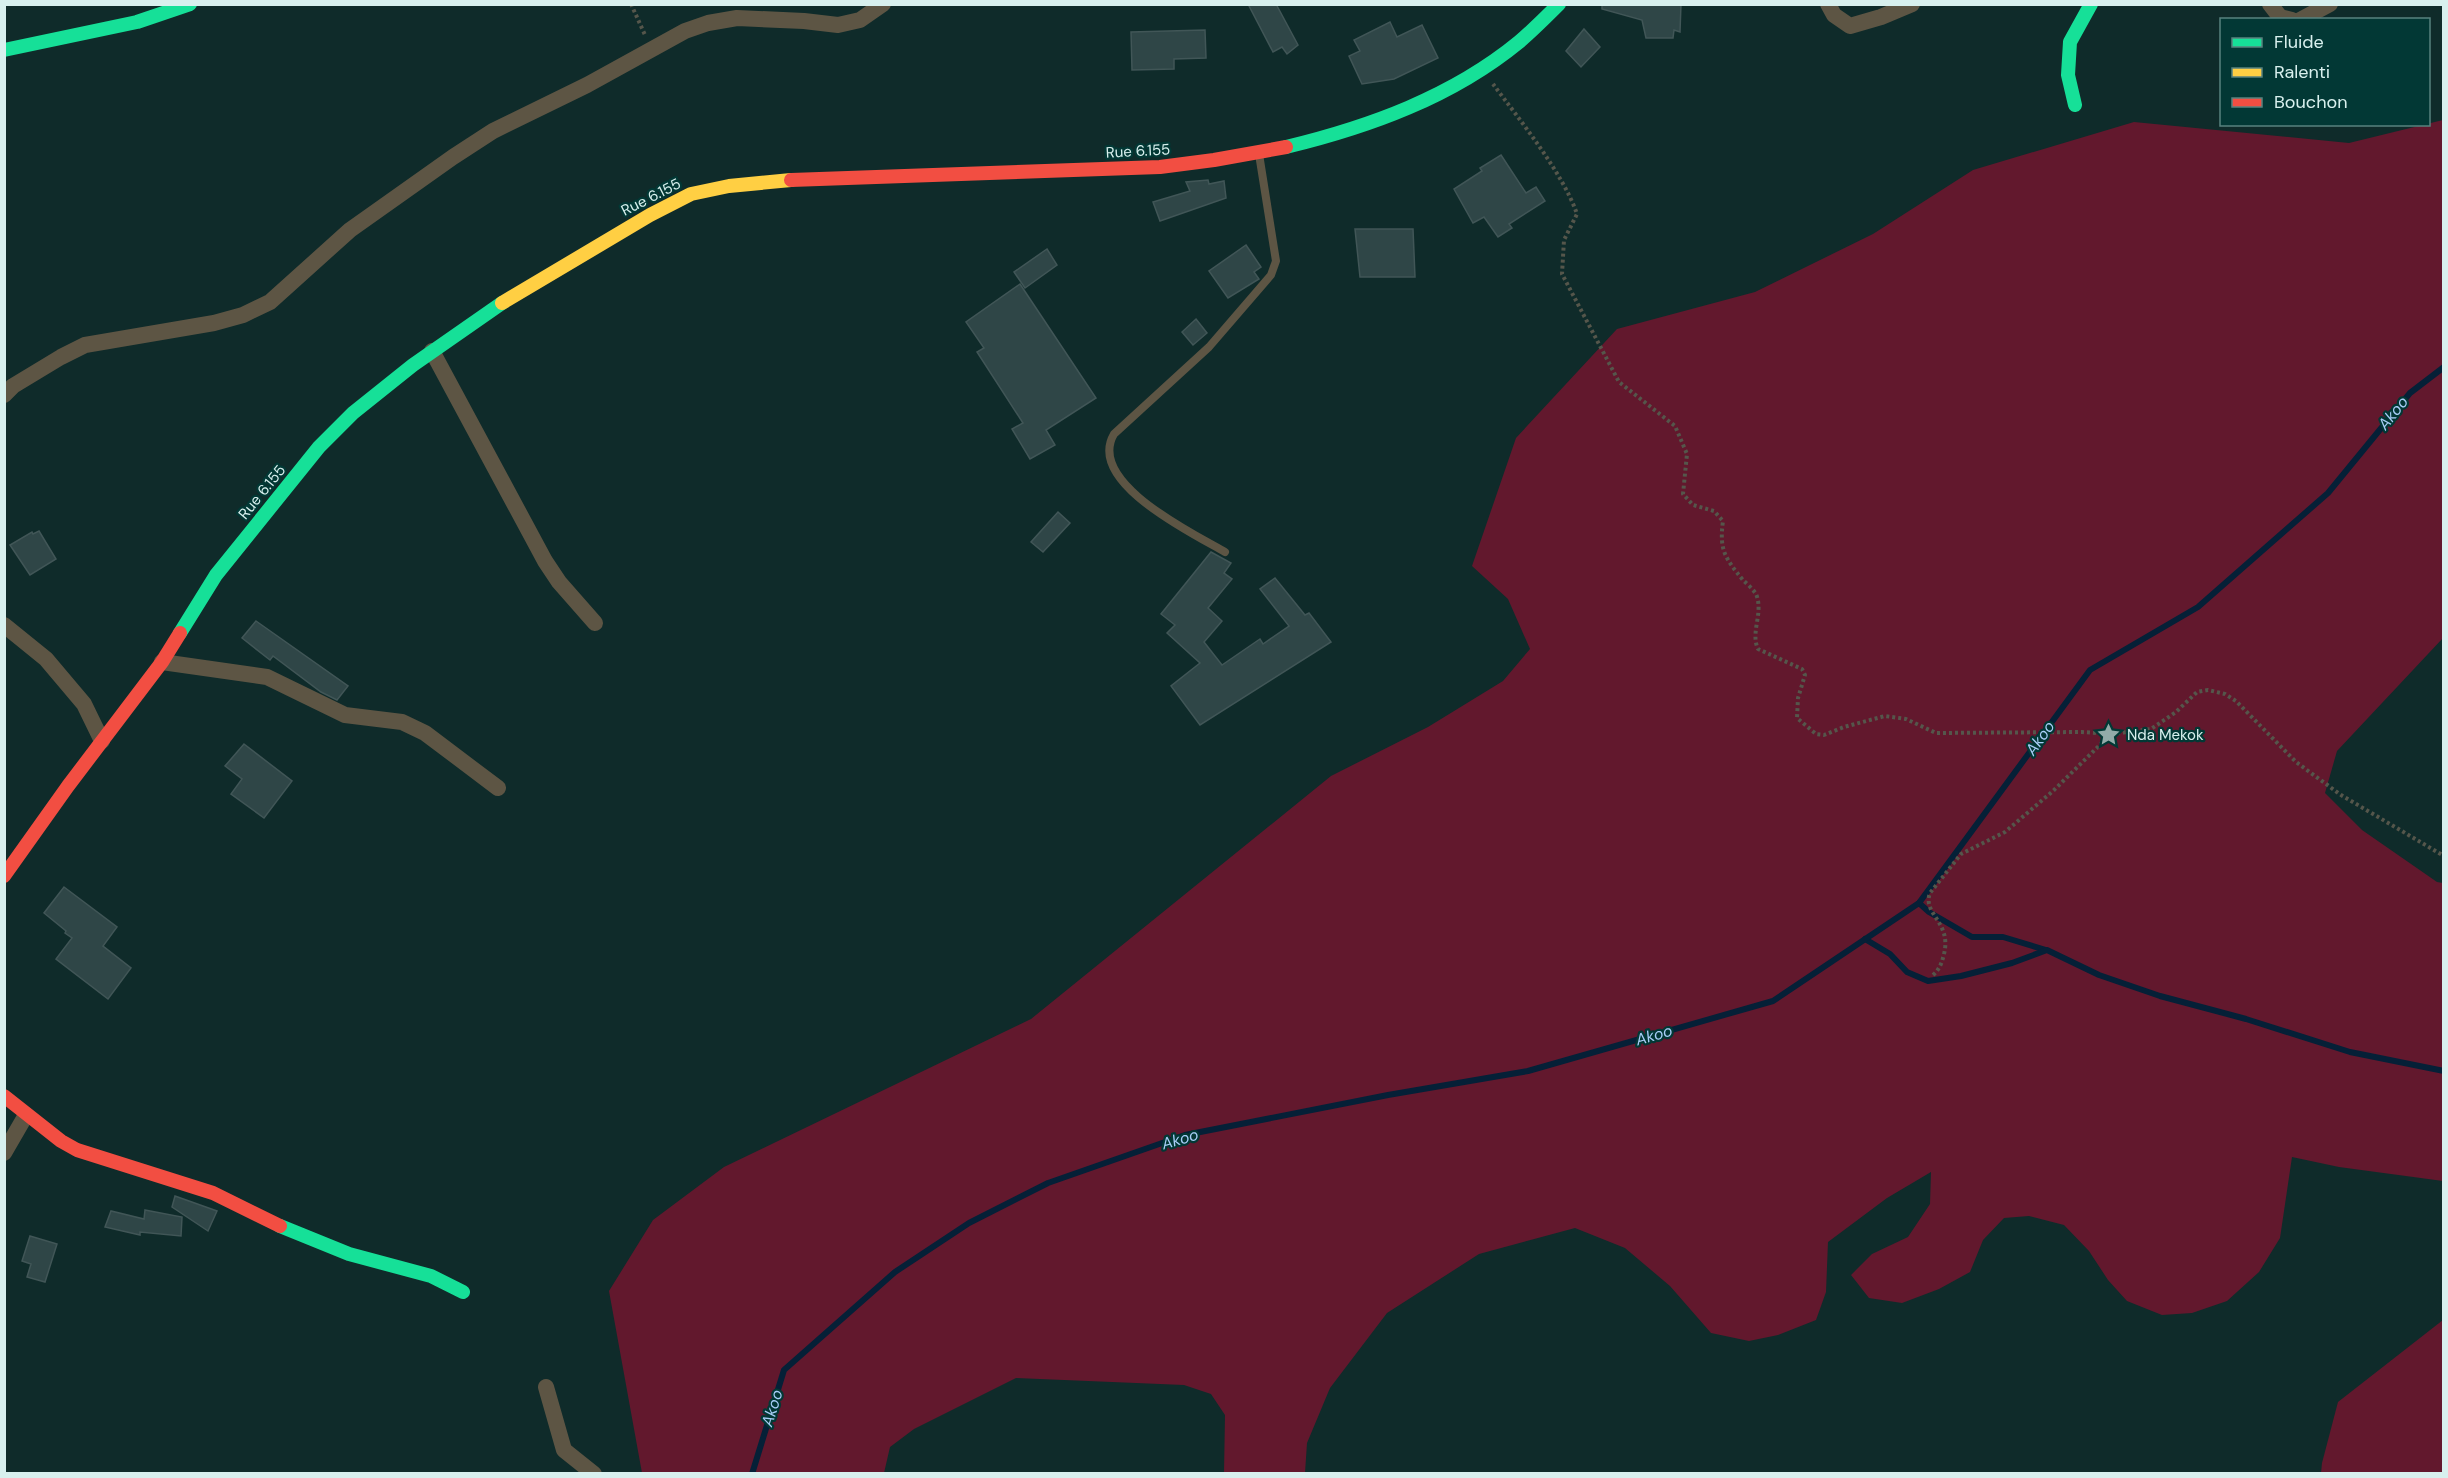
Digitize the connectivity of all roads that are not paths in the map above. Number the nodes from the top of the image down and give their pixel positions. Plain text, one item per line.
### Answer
1 (190, 4) edge
2 (883, 4) edge
3 (1559, 4) edge
4 (1828, 4) edge
5 (1912, 4) edge
6 (2091, 4) edge
7 (2270, 4) edge
8 (2330, 4) edge
9 (2284, 18) edge
10 (2304, 18) edge
11 (4, 50) edge
12 (2075, 105) dead end
13 (1259, 152) junction
14 (432, 351) junction
15 (4, 395) edge
16 (1225, 552) dead end
17 (595, 623) dead end
18 (4, 624) edge
19 (162, 662) junction
20 (102, 741) junction
21 (498, 788) dead end
22 (6, 871) edge
23 (4, 1096) edge
24 (26, 1114) junction
25 (4, 1153) edge
26 (463, 1292) dead end
27 (546, 1387) dead end
28 (594, 1473) edge

1 - 11 street
2 - 15 street
3 - 13 street, Rue 6.155
4 - 5 street
6 - 12 street
7 - 9 street
8 - 10 street
13 - 14 street, Rue 6.155
13 - 16 lane
14 - 17 street
14 - 19 street, Rue 6.155
18 - 20 street
19 - 20 street, Rue 6.155
19 - 21 street
20 - 22 street, Rue 6.155
23 - 24 street
24 - 25 street
24 - 26 street
27 - 28 street

